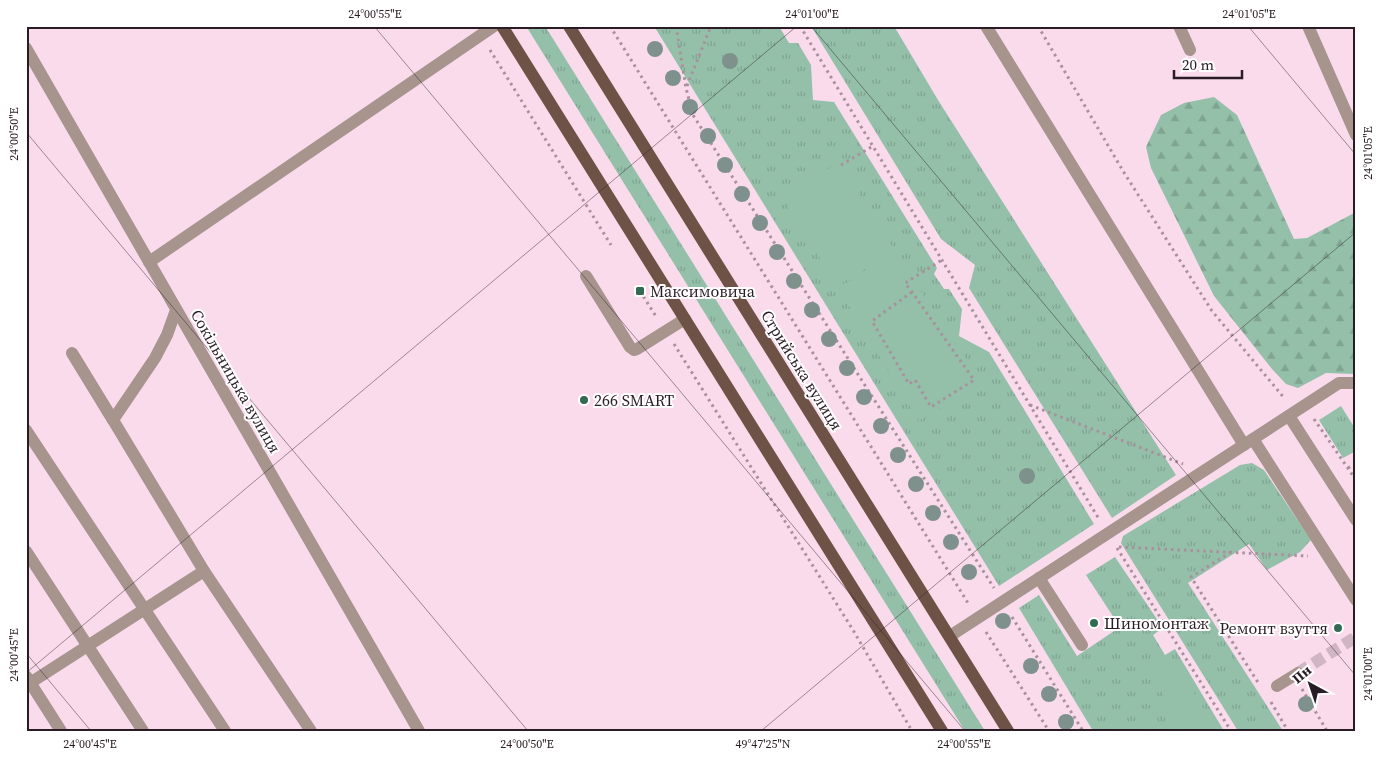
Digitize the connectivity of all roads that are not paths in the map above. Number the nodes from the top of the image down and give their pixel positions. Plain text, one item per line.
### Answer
1 (494, 26) edge
2 (502, 26) edge
3 (569, 26) edge
4 (986, 26) edge
5 (1179, 26) edge
6 (1308, 26) edge
7 (26, 48) edge
8 (1190, 50) dead end
9 (1356, 135) edge
10 (149, 262) junction
11 (586, 276) dead end
12 (176, 310) junction
13 (685, 320) junction
14 (72, 353) dead end
15 (1356, 383) edge
16 (1292, 414) junction
17 (113, 420) junction
18 (26, 430) edge
19 (1248, 442) junction
20 (1356, 520) edge
21 (26, 551) edge
22 (204, 571) junction
23 (1039, 578) junction
24 (1356, 601) edge
25 (144, 610) junction
26 (950, 636) junction
27 (1082, 645) dead end
28 (88, 646) junction
29 (1296, 675) tunnel mouth
30 (28, 680) edge
31 (1277, 686) dead end
32 (61, 731) edge
33 (143, 731) edge
34 (225, 731) edge
35 (311, 731) edge
36 (419, 731) edge
37 (942, 731) edge
38 (1008, 731) edge

1 - 10 street
2 - 13 main road
3 - 26 main road, Стрийська вулиця
4 - 19 street
5 - 8 street
6 - 9 street
7 - 10 street, Сокільницька вулиця
10 - 12 street, Сокільницька вулиця
11 - 13 street
12 - 17 street
12 - 36 street, Сокільницька вулиця
13 - 37 main road
14 - 17 street
15 - 16 street
16 - 19 street
16 - 20 street
17 - 22 street
18 - 25 street
19 - 23 street
19 - 24 street
21 - 28 street
22 - 25 street
22 - 35 street
23 - 26 street
23 - 27 street
25 - 28 street
25 - 34 street
26 - 38 main road, Стрийська вулиця
28 - 30 street
28 - 33 street
29 - 31 street
30 - 32 street

